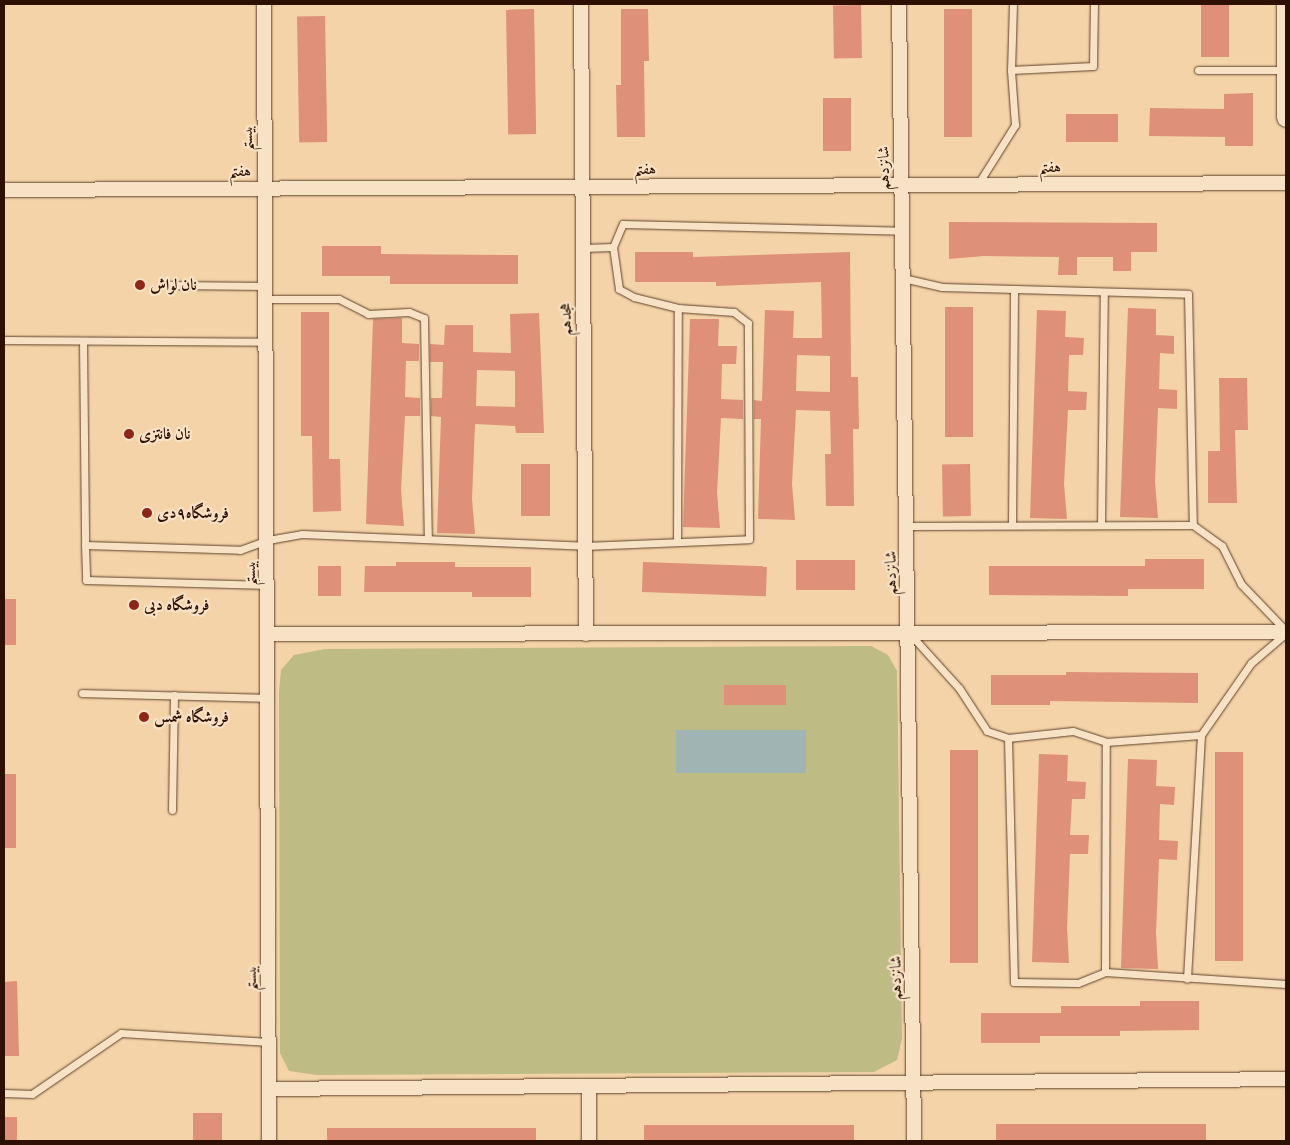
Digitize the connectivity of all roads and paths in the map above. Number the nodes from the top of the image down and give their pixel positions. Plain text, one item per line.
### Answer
1 (264, 4) edge
2 (581, 4) edge
3 (899, 4) edge
4 (1013, 4) edge
5 (1094, 4) edge
6 (1286, 4) edge
7 (1011, 70) junction
8 (1198, 70) dead end
9 (1286, 70) edge
10 (1286, 117) edge
11 (1286, 183) edge
12 (902, 185) junction
13 (977, 185) junction
14 (582, 187) junction
15 (265, 188) junction
16 (4, 190) edge
17 (902, 231) junction
18 (613, 247) junction
19 (582, 248) junction
20 (903, 278) junction
21 (170, 285) dead end
22 (1014, 289) junction
23 (266, 292) junction
24 (1104, 292) junction
25 (678, 308) junction
26 (4, 340) edge
27 (83, 341) junction
28 (266, 342) junction
29 (1012, 524) junction
30 (1101, 525) junction
31 (1193, 525) junction
32 (907, 526) junction
33 (268, 540) junction
34 (428, 540) junction
35 (676, 542) junction
36 (85, 545) junction
37 (586, 546) junction
38 (268, 585) junction
39 (1286, 632) edge
40 (909, 633) junction
41 (268, 634) junction
42 (586, 634) junction
43 (82, 693) dead end
44 (174, 695) junction
45 (268, 698) junction
46 (1201, 735) junction
47 (1008, 738) junction
48 (1106, 742) junction
49 (172, 810) dead end
50 (1105, 972) junction
51 (1188, 979) junction
52 (1286, 984) edge
53 (269, 1042) junction
54 (1286, 1079) edge
55 (914, 1083) junction
56 (589, 1086) junction
57 (269, 1089) junction
58 (4, 1093) edge
59 (269, 1141) edge
60 (589, 1141) edge
61 (914, 1141) edge

1 - 15 street, بیستم
2 - 14 street, هجدهم
3 - 12 street, شانزدهم
4 - 7 lane
5 - 7 lane
6 - 9 main road
7 - 13 lane
8 - 9 lane
9 - 10 main road
11 - 13 street, هفتم
12 - 13 street, هفتم
12 - 14 street, هفتم
12 - 17 street, شانزدهم
14 - 15 street, هفتم
14 - 19 street, هجدهم
15 - 16 street, هفتم
15 - 23 street, بیستم
17 - 18 lane
17 - 20 street, شانزدهم
18 - 19 lane
18 - 25 lane
19 - 37 street, هجدهم
20 - 22 lane
20 - 32 street, شانزدهم
21 - 23 lane
22 - 24 lane
22 - 29 lane
23 - 28 street, بیستم
23 - 34 lane
24 - 30 lane
24 - 31 lane
25 - 35 lane
25 - 35 lane
26 - 27 lane
27 - 28 lane
27 - 36 lane
28 - 33 street, بیستم
29 - 30 lane
29 - 32 lane
30 - 31 lane
31 - 39 lane
32 - 40 street, شانزدهم
33 - 34 lane
33 - 36 lane
33 - 38 street, بیستم
34 - 37 lane
35 - 37 lane
36 - 38 lane
37 - 42 street, هجدهم
38 - 41 street, بیستم
39 - 40 street
39 - 46 lane
40 - 42 street
40 - 47 lane
40 - 55 street, شانزدهم
41 - 42 street
41 - 45 street, بیستم
43 - 44 lane
44 - 45 lane
44 - 49 lane
45 - 53 street, بیستم
46 - 48 lane
46 - 51 lane
47 - 48 lane
47 - 50 lane
48 - 50 lane
50 - 51 lane
51 - 52 lane
53 - 57 street, بیستم
53 - 58 lane
54 - 55 street
55 - 56 street
55 - 61 street, شانزدهم
56 - 57 street
56 - 60 street
57 - 59 street, بیستم

